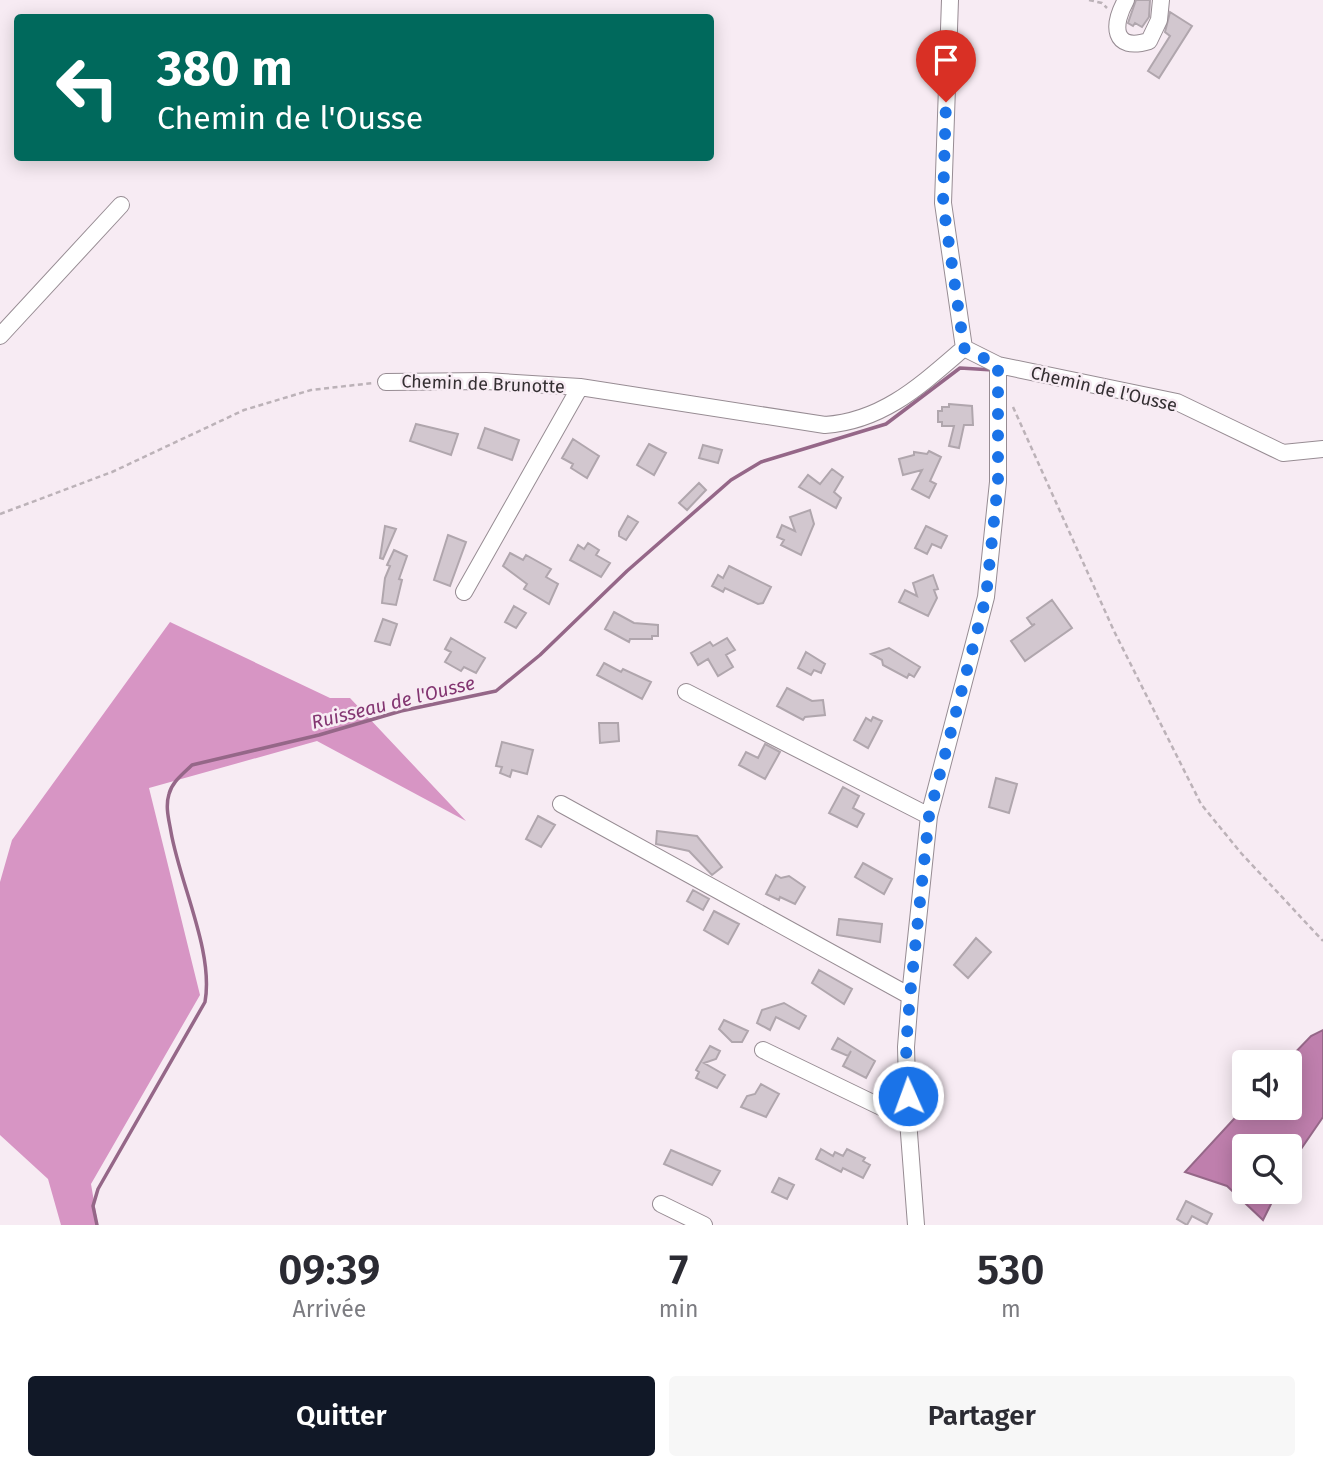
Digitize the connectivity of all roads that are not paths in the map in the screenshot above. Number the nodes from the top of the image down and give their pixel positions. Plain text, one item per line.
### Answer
1 (950, 0) edge
2 (1126, 0) edge
3 (1161, 0) edge
4 (121, 205) dead end
5 (0, 336) edge
6 (964, 348) junction
7 (998, 365) junction
8 (386, 382) road end
9 (580, 387) junction
10 (1323, 449) edge
11 (464, 592) dead end
12 (686, 692) dead end
13 (561, 804) dead end
14 (929, 816) junction
15 (910, 996) junction
16 (763, 1050) dead end
17 (908, 1120) junction
18 (662, 1204) dead end
19 (704, 1225) edge
20 (916, 1225) edge

1 - 6 street
2 - 3 street
4 - 5 street
6 - 7 street, Chemin de l'Ousse
6 - 9 street, Chemin de Brunotte
7 - 10 street, Chemin de l'Ousse
7 - 14 street
8 - 9 street, Chemin de Brunotte
9 - 11 street
12 - 14 street
13 - 15 street
14 - 15 street
15 - 17 street
16 - 17 street
17 - 20 street
18 - 19 street

